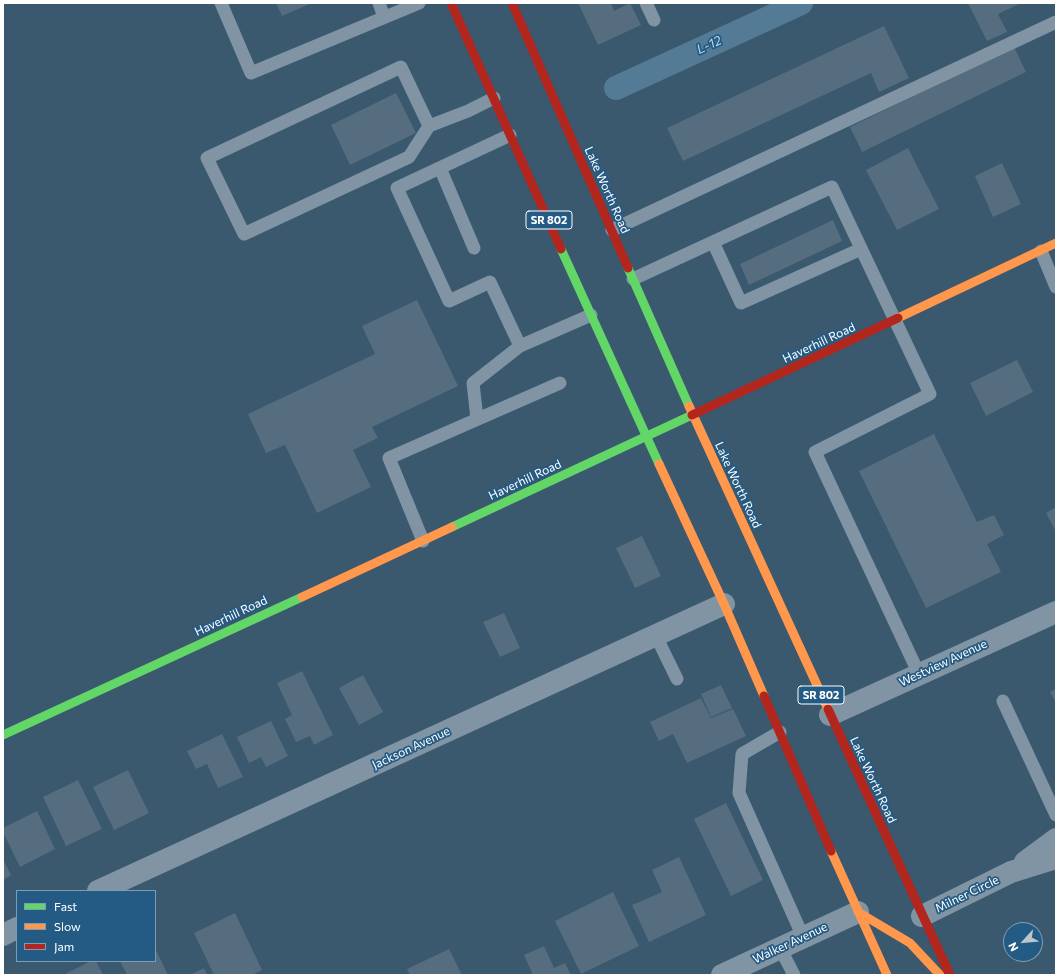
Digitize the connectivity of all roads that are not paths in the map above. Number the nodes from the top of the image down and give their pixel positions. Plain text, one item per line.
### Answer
1 (221, 3) edge
2 (379, 3) edge
3 (419, 3) edge
4 (451, 3) edge
5 (512, 3) edge
6 (646, 3) edge
7 (384, 17) junction
8 (654, 20) dead end
9 (1056, 22) edge
10 (494, 98) junction
11 (429, 126) junction
12 (510, 135) junction
13 (440, 168) junction
14 (612, 230) junction
15 (713, 242) junction
16 (1056, 243) edge
17 (474, 248) dead end
18 (861, 249) junction
19 (1041, 251) junction
20 (633, 279) junction
21 (1056, 286) edge
22 (591, 315) junction
23 (895, 320) junction
24 (520, 346) junction
25 (560, 383) dead end
26 (693, 415) junction
27 (477, 419) junction
28 (646, 437) junction
29 (423, 541) junction
30 (724, 604) junction
31 (1056, 612) edge
32 (656, 636) junction
33 (919, 674) junction
34 (677, 679) dead end
35 (1003, 702) dead end
36 (830, 715) junction
37 (780, 732) junction
38 (3, 735) edge
39 (1056, 815) edge
40 (1056, 839) edge
41 (1056, 858) edge
42 (1011, 872) junction
43 (100, 890) edge
44 (858, 912) junction
45 (922, 916) junction
46 (16, 928) edge
47 (3, 935) edge
48 (803, 937) junction
49 (780, 948) junction
50 (722, 975) edge
51 (794, 975) edge
52 (887, 975) edge
53 (940, 975) edge
54 (950, 975) edge

1 - 7 lane
2 - 7 lane
3 - 7 lane
4 - 10 main road, SR 802
5 - 14 main road, Lake Worth Road / SR 802
6 - 8 lane
9 - 14 lane
10 - 11 lane
10 - 12 main road, SR 802
11 - 11 lane
12 - 13 lane
12 - 22 main road, SR 802
13 - 17 lane
13 - 24 lane
14 - 20 main road, Lake Worth Road / SR 802
15 - 18 lane
15 - 18 lane
15 - 20 lane
16 - 19 main road, Haverhill Road
18 - 23 lane
19 - 21 lane
19 - 23 main road, Haverhill Road
20 - 26 main road, Lake Worth Road / SR 802
22 - 24 lane
22 - 28 main road, SR 802
23 - 26 main road, Haverhill Road
23 - 33 lane
24 - 27 lane
25 - 27 lane
26 - 28 main road, Haverhill Road
26 - 36 main road, Lake Worth Road / SR 802
27 - 29 lane
28 - 29 main road, Haverhill Road
28 - 30 main road, SR 802
29 - 38 main road, Haverhill Road
30 - 32 street, Jackson Avenue
30 - 37 main road, SR 802
31 - 33 street, Westview Avenue
32 - 34 lane
32 - 43 street, Jackson Avenue
33 - 36 street, Westview Avenue
35 - 39 lane
36 - 45 main road, Lake Worth Road / SR 802
37 - 44 main road, SR 802
37 - 48 lane
40 - 42 street, Milner Circle
41 - 42 street, Milner Circle
42 - 45 street, Milner Circle
44 - 48 street, Walker Avenue
44 - 52 main road, SR 802
44 - 53 main road
45 - 54 main road, Lake Worth Road / SR 802
46 - 47 street
48 - 49 street, Walker Avenue
49 - 50 street, Walker Avenue
49 - 51 lane

